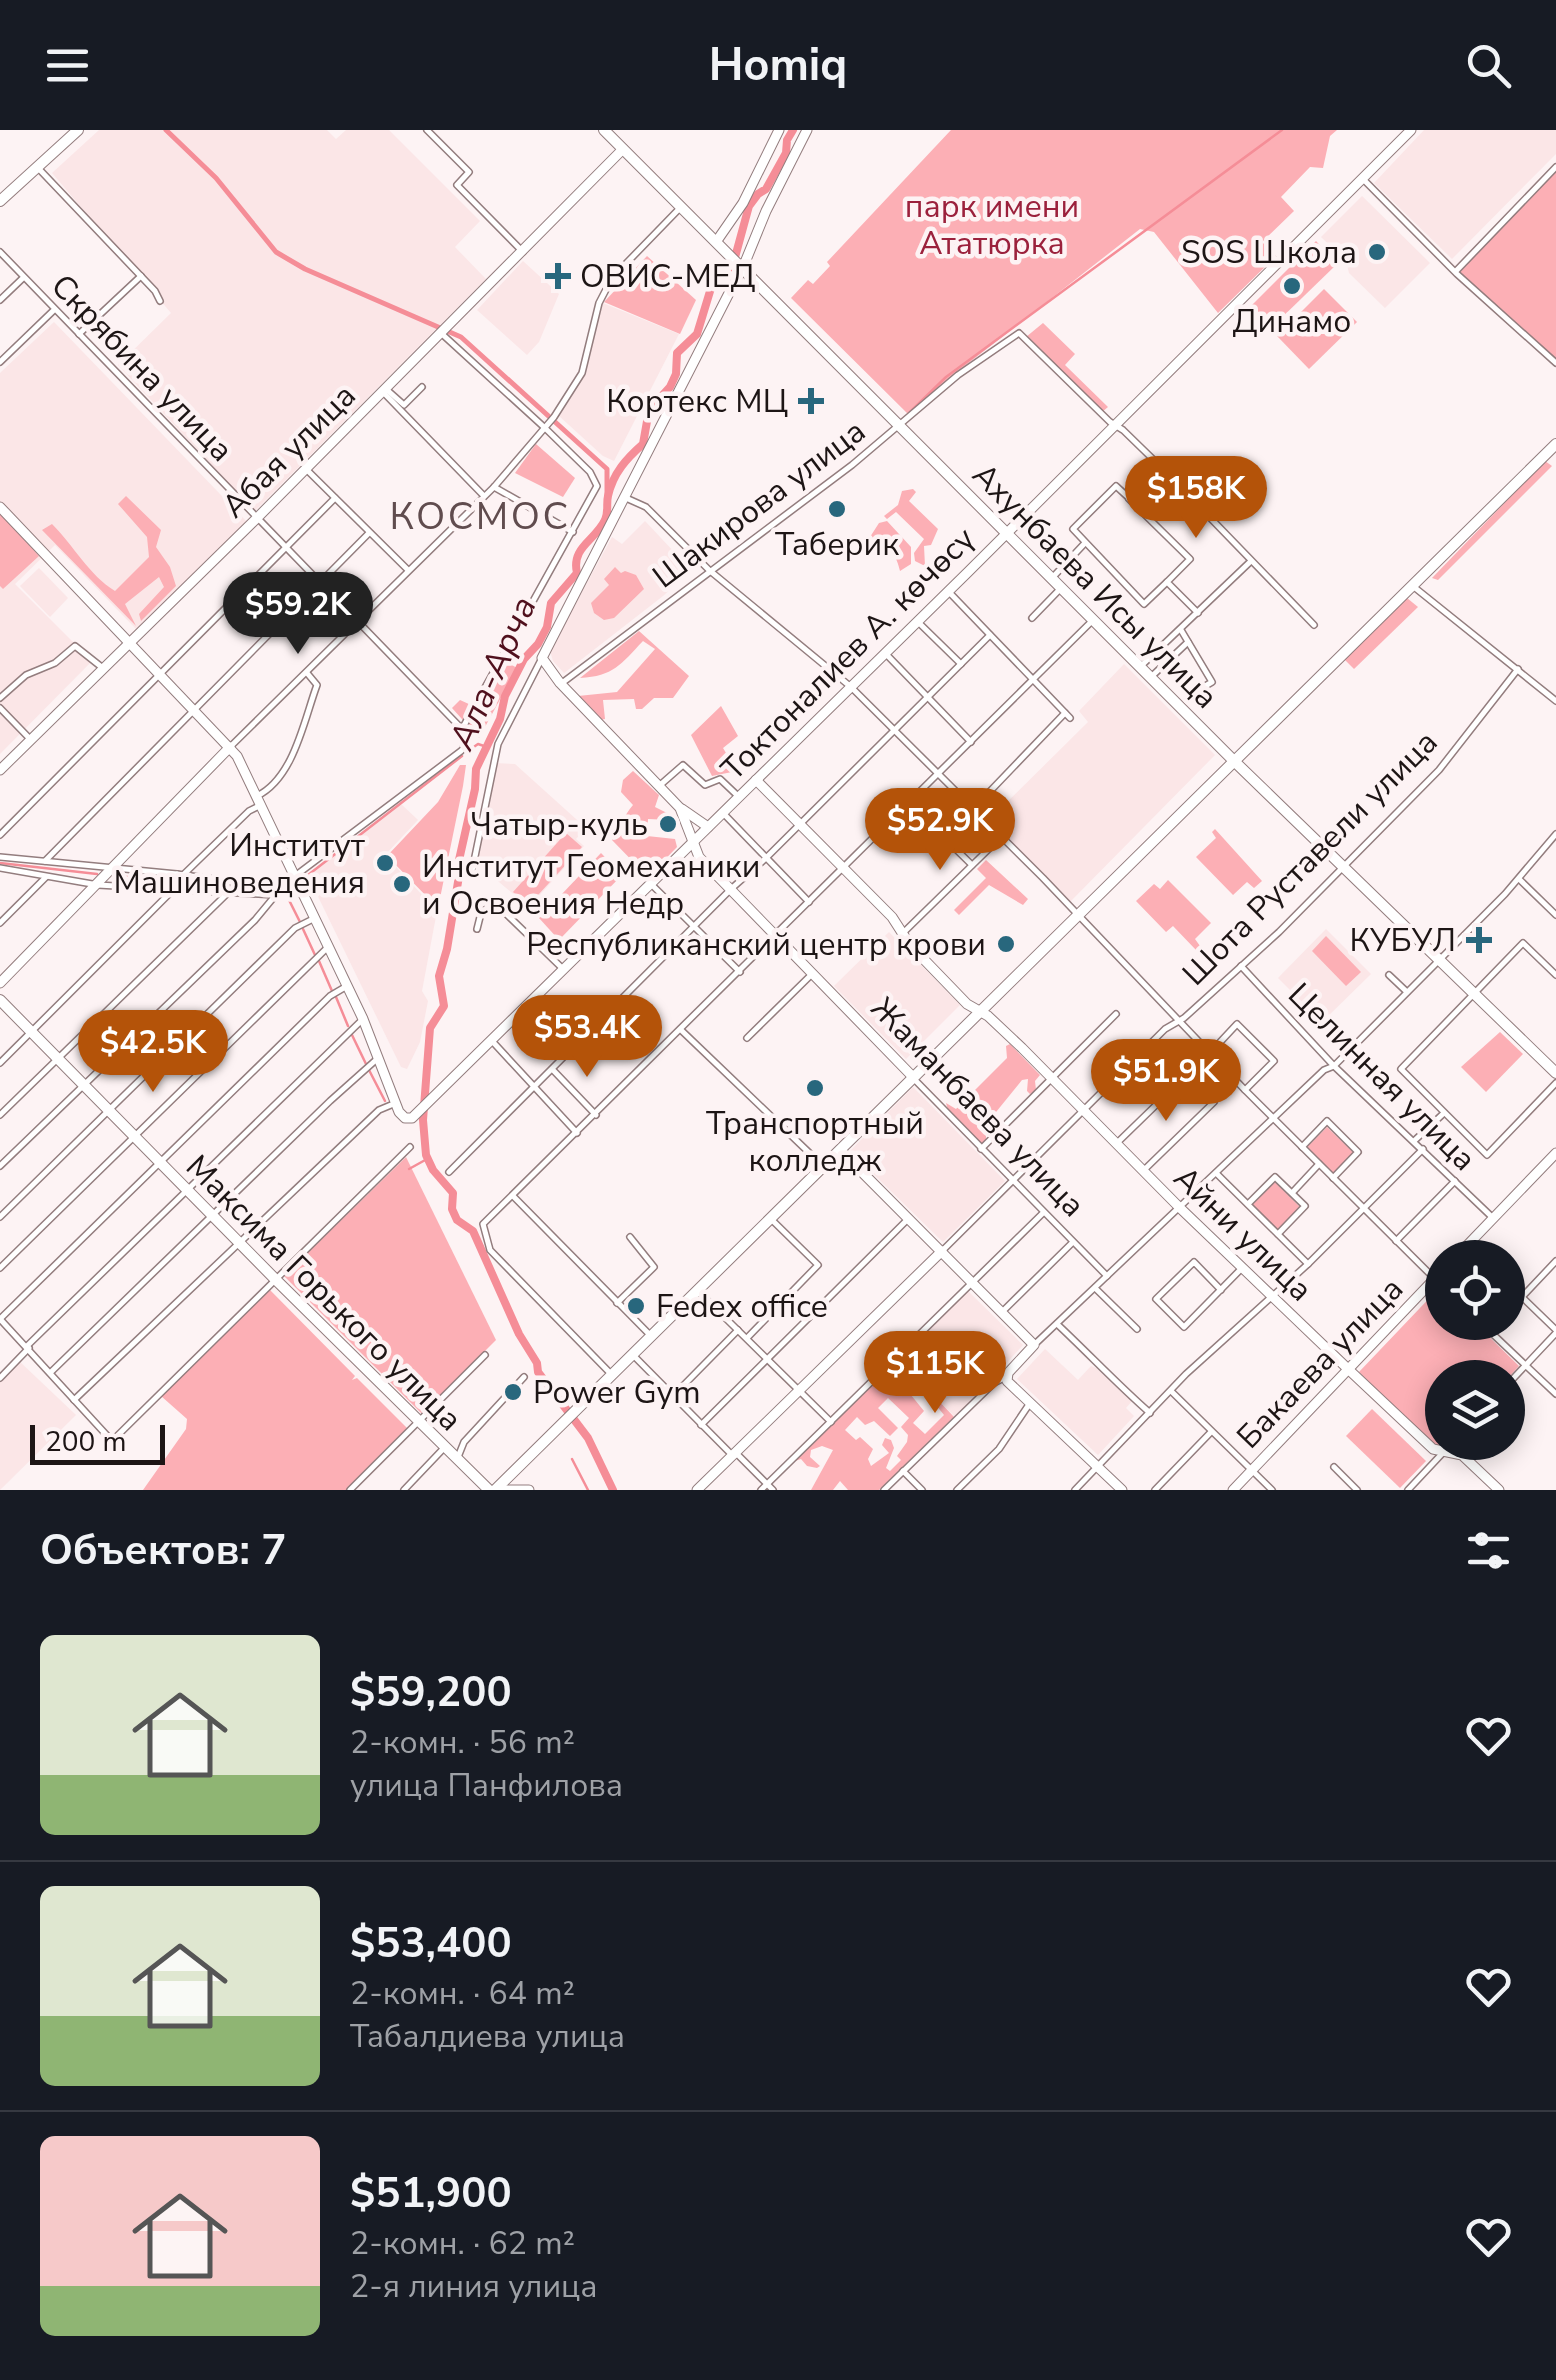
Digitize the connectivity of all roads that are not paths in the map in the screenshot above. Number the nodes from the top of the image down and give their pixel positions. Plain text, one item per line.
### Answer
1 (78, 130) edge
2 (427, 130) edge
3 (604, 130) edge
4 (779, 130) edge
5 (808, 130) edge
6 (1412, 130) edge
7 (623, 149) junction
8 (37, 167) junction
9 (1556, 167) edge
10 (1364, 180) junction
11 (0, 201) edge
12 (681, 206) junction
13 (719, 245) junction
14 (0, 252) edge
15 (523, 252) junction
16 (740, 265) junction
17 (1456, 271) junction
18 (141, 276) junction
19 (24, 277) junction
20 (0, 300) edge
21 (160, 301) dead end
22 (54, 310) junction
23 (445, 330) junction
24 (78, 334) junction
25 (0, 362) edge
26 (1556, 363) edge
27 (422, 387) dead end
28 (385, 390) junction
29 (551, 420) junction
30 (899, 425) junction
31 (1116, 426) junction
32 (1556, 444) edge
33 (1161, 467) junction
34 (306, 469) junction
35 (494, 487) junction
36 (484, 496) junction
37 (624, 497) junction
38 (335, 498) junction
39 (1129, 498) junction
40 (0, 506) edge
41 (256, 520) junction
42 (369, 532) junction
43 (573, 532) junction
44 (1006, 533) junction
45 (1084, 544) junction
46 (285, 548) junction
47 (1251, 562) junction
48 (408, 570) junction
49 (709, 570) junction
50 (1052, 578) junction
51 (1167, 582) junction
52 (320, 584) junction
53 (1412, 586) junction
54 (1061, 588) junction
55 (948, 591) junction
56 (1198, 613) junction
57 (1032, 618) dead end
58 (1094, 620) junction
59 (917, 621) junction
60 (358, 623) junction
61 (1314, 625) dead end
62 (1180, 630) junction
63 (990, 635) junction
64 (1188, 642) junction
65 (131, 645) junction
66 (885, 653) junction
67 (542, 658) junction
68 (961, 664) junction
69 (1140, 666) junction
70 (104, 669) junction
71 (1518, 669) junction
72 (158, 673) junction
73 (307, 674) junction
74 (1151, 678) junction
75 (1034, 680) junction
76 (560, 684) junction
77 (851, 687) junction
78 (1202, 688) dead end
79 (926, 697) junction
80 (0, 698) edge
81 (1556, 700) edge
82 (0, 708) edge
83 (194, 709) junction
84 (893, 729) junction
85 (462, 730) junction
86 (31, 740) junction
87 (971, 742) junction
88 (230, 748) junction
89 (1234, 761) junction
90 (0, 770) edge
91 (939, 774) junction
92 (756, 780) junction
93 (659, 786) junction
94 (739, 797) junction
95 (259, 801) junction
96 (680, 808) junction
97 (974, 808) junction
98 (722, 813) junction
99 (924, 818) dead end
100 (799, 823) junction
101 (708, 828) junction
102 (1556, 834) edge
103 (0, 835) edge
104 (1002, 836) junction
105 (691, 844) junction
106 (0, 857) edge
107 (766, 858) junction
108 (45, 861) junction
109 (972, 866) junction
110 (1342, 867) junction
111 (114, 868) junction
112 (844, 868) junction
113 (1, 869) edge
114 (180, 874) junction
115 (471, 876) dead end
116 (46, 877) junction
117 (1519, 878) junction
118 (297, 880) junction
119 (237, 884) junction
120 (651, 884) junction
121 (98, 885) junction
122 (262, 886) dead end
123 (174, 889) junction
124 (730, 889) junction
125 (227, 891) junction
126 (276, 895) junction
127 (809, 902) junction
128 (1556, 915) edge
129 (1076, 917) junction
130 (315, 918) junction
131 (0, 924) edge
132 (695, 926) junction
133 (477, 929) dead end
134 (902, 933) junction
135 (775, 934) junction
136 (328, 946) junction
137 (1438, 960) junction
138 (1241, 966) junction
139 (564, 970) junction
140 (740, 972) junction
141 (813, 973) junction
142 (1390, 975) dead end
143 (1556, 975) edge
144 (0, 983) edge
145 (347, 986) junction
146 (1407, 992) junction
147 (1473, 994) junction
148 (0, 1000) edge
149 (980, 1012) junction
150 (1116, 1014) dead end
151 (363, 1020) junction
152 (1178, 1022) junction
153 (681, 1030) junction
154 (31, 1032) junction
155 (748, 1038) dead end
156 (490, 1042) junction
157 (1209, 1054) junction
158 (380, 1057) junction
159 (58, 1059) junction
160 (0, 1063) edge
161 (1334, 1066) junction
162 (552, 1070) junction
163 (1189, 1073) dead end
164 (1556, 1073) edge
165 (913, 1078) junction
166 (1051, 1078) junction
167 (1556, 1083) edge
168 (83, 1084) junction
169 (390, 1085) junction
170 (535, 1087) junction
171 (1245, 1090) junction
172 (1214, 1102) dead end
173 (392, 1105) junction
174 (108, 1110) junction
175 (1082, 1110) junction
176 (1444, 1113) junction
177 (596, 1114) junction
178 (0, 1116) edge
179 (1273, 1118) junction
180 (410, 1122) junction
181 (577, 1133) junction
182 (135, 1138) junction
183 (1414, 1141) junction
184 (1116, 1144) junction
185 (410, 1147) dead end
186 (1302, 1147) junction
187 (981, 1149) junction
188 (1423, 1149) junction
189 (840, 1150) junction
190 (1556, 1153) edge
191 (161, 1164) junction
192 (1319, 1164) junction
193 (0, 1166) edge
194 (824, 1166) junction
195 (1143, 1171) junction
196 (449, 1172) dead end
197 (1216, 1172) junction
198 (1333, 1178) junction
199 (1455, 1181) junction
200 (1011, 1182) junction
201 (187, 1190) junction
202 (1292, 1193) junction
203 (513, 1196) junction
204 (1248, 1204) junction
205 (1180, 1208) junction
206 (1364, 1209) junction
207 (1043, 1213) junction
208 (212, 1216) junction
209 (0, 1217) edge
210 (770, 1218) junction
211 (909, 1218) junction
212 (1493, 1218) junction
213 (1278, 1234) junction
214 (630, 1236) dead end
215 (1396, 1240) junction
216 (1472, 1240) edge
217 (238, 1242) junction
218 (1073, 1242) junction
219 (942, 1251) junction
220 (1556, 1261) edge
221 (1308, 1264) junction
222 (1425, 1265) edge
223 (0, 1268) edge
224 (1242, 1268) junction
225 (1107, 1276) junction
226 (276, 1280) junction
227 (972, 1281) junction
228 (1095, 1288) junction
229 (697, 1290) junction
230 (1222, 1290) junction
231 (1425, 1293) edge
232 (1272, 1296) junction
233 (617, 1303) junction
234 (1002, 1312) junction
235 (0, 1319) edge
236 (1057, 1324) junction
237 (1137, 1329) dead end
238 (738, 1330) junction
239 (1556, 1332) edge
240 (651, 1336) junction
241 (747, 1338) junction
242 (1498, 1340) edge
243 (1034, 1345) junction
244 (28, 1347) junction
245 (632, 1354) junction
246 (484, 1355) dead end
247 (768, 1359) junction
248 (1519, 1360) edge
249 (1525, 1366) joint
250 (1348, 1370) junction
251 (50, 1372) junction
252 (612, 1375) junction
253 (524, 1377) dead end
254 (1006, 1377) junction
255 (0, 1378) edge
256 (798, 1389) junction
257 (1171, 1391) junction
258 (1556, 1394) edge
259 (672, 1397) junction
260 (74, 1400) junction
261 (1030, 1403) junction
262 (1150, 1413) junction
263 (418, 1422) junction
264 (831, 1422) junction
265 (701, 1425) junction
266 (1212, 1432) junction
267 (1425, 1442) edge
268 (444, 1448) junction
269 (731, 1454) junction
270 (457, 1460) junction
271 (1437, 1460) edge
272 (1467, 1460) edge
273 (1334, 1467) dead end
274 (1099, 1468) junction
275 (1252, 1470) junction
276 (903, 1471) junction
277 (767, 1488) edge
278 (350, 1490) edge
279 (404, 1490) edge
280 (492, 1490) edge
281 (506, 1490) edge
282 (529, 1490) edge
283 (696, 1490) edge
284 (884, 1490) edge
285 (922, 1490) edge
286 (958, 1490) edge
287 (1075, 1490) edge
288 (1122, 1490) edge
289 (1155, 1490) edge
290 (1233, 1490) edge
291 (1272, 1490) edge
292 (1357, 1490) edge
293 (1408, 1490) edge
294 (1499, 1490) edge

1 - 8 main road
2 - 15 street
3 - 7 main road, Ахунбаева Исы улица
4 - 13 street
5 - 16 street
6 - 10 street, Токтоналиев А. көчөсү
7 - 12 main road, Ахунбаева Исы улица
7 - 15 street, Абая улица
8 - 11 main road
8 - 18 street
9 - 17 street
10 - 17 street
10 - 31 street, Токтоналиев А. көчөсү
12 - 13 main road, Ахунбаева Исы улица
12 - 29 street
13 - 16 main road, Ахунбаева Исы улица
14 - 19 street, Скрябина улица
15 - 23 street, Абая улица
16 - 30 main road, Ахунбаева Исы улица
16 - 37 street
17 - 26 street
18 - 21 street
18 - 24 street
19 - 20 street
19 - 22 street, Скрябина улица
22 - 24 street, Скрябина улица
22 - 25 street
23 - 28 street, Абая улица
23 - 29 street
24 - 41 street, Скрябина улица
27 - 28 street
28 - 34 street, Абая улица
28 - 36 street
29 - 35 street
29 - 43 street
30 - 31 street, Шакирова улица
30 - 44 main road, Ахунбаева Исы улица
30 - 49 street, Шакирова улица
31 - 33 street
31 - 44 street, Токтоналиев А. көчөсү
32 - 53 main road
33 - 39 street
33 - 47 street
34 - 38 street
34 - 41 street, Абая улица
35 - 36 street
35 - 43 street
36 - 48 street
37 - 49 street
37 - 67 street
38 - 42 street
38 - 46 street
39 - 45 street
39 - 51 street
40 - 65 street
41 - 46 street, Скрябина улица
41 - 65 street, Абая улица
42 - 48 street
42 - 52 street
43 - 85 street
44 - 50 main road, Ахунбаева Исы улица
44 - 55 street, Токтоналиев А. көчөсү
45 - 50 street
45 - 51 street
46 - 52 street, Скрябина улица
46 - 72 street
47 - 56 street
47 - 61 street
48 - 60 street
49 - 76 street, Шакирова улица
49 - 77 street
50 - 54 main road, Ахунбаева Исы улица
51 - 56 street
52 - 60 street, Скрябина улица
52 - 83 street
53 - 71 street
53 - 89 main road
54 - 57 street
54 - 58 main road, Ахунбаева Исы улица
55 - 59 street, Токтоналиев А. көчөсү
55 - 63 street
56 - 62 street
58 - 69 main road, Ахунбаева Исы улица
58 - 75 street
59 - 66 street, Токтоналиев А. көчөсү
59 - 68 street
60 - 73 street
60 - 85 street, Скрябина улица
62 - 64 street
62 - 69 street
63 - 68 street
63 - 75 street
64 - 74 street
64 - 78 street
65 - 70 street, Абая улица
65 - 72 street
66 - 77 street, Токтоналиев А. көчөсү
66 - 79 street
67 - 76 street, Жаманбаева улица
67 - 115 street
68 - 79 street
69 - 74 main road, Ахунбаева Исы улица
70 - 80 street
70 - 86 street, Абая улица
71 - 81 street
71 - 110 street, Шота Руставели улица
72 - 83 street
72 - 103 street
73 - 88 street
73 - 95 street
74 - 89 main road, Ахунбаева Исы улица
75 - 87 street
75 - 97 street
76 - 93 street, Жаманбаева улица
77 - 84 street
77 - 92 street, Токтоналиев А. көчөсү
79 - 84 street
79 - 87 street
82 - 86 street
83 - 88 street
83 - 108 street
84 - 91 street
84 - 100 street
85 - 118 street
86 - 90 street, Абая улица
87 - 91 street
88 - 95 street
88 - 111 street
89 - 110 main road, Ахунбаева Исы улица
89 - 129 main road
91 - 97 street
91 - 112 street
92 - 94 street, Токтоналиев А. көчөсү
92 - 100 street, Айни улица
93 - 94 street
93 - 96 street, Жаманбаева улица
94 - 98 street, Токтоналиев А. көчөсү
95 - 114 street
95 - 118 street
96 - 101 street
96 - 105 street, Жаманбаева улица
97 - 104 street
98 - 101 street, Токтоналиев А. көчөсү
98 - 107 street
99 - 109 street
100 - 107 street
100 - 112 street, Айни улица
101 - 105 street, Токтоналиев А. көчөсү
102 - 117 street
104 - 109 street
104 - 129 street
105 - 120 street, Токтоналиев А. көчөсү
105 - 124 street, Жаманбаева улица
106 - 108 street
107 - 124 street
107 - 127 street
108 - 111 street
109 - 134 street
110 - 137 main road, Ахунбаева Исы улица
110 - 138 street, Шота Руставели улица
111 - 114 street
111 - 121 street
112 - 127 street
112 - 134 street, Айни улица
113 - 116 street
114 - 119 street
114 - 123 street
116 - 121 street
116 - 131 street
117 - 128 street
117 - 137 street
118 - 126 street
118 - 130 street
119 - 122 street
119 - 125 street
120 - 132 street
120 - 139 street, Токтоналиев А. көчөсү
121 - 123 street
121 - 144 street
123 - 125 street
123 - 154 street
124 - 132 street
124 - 135 street, Жаманбаева улица
125 - 126 street
125 - 159 street
126 - 168 street
127 - 135 street
129 - 149 main road
129 - 152 street
130 - 136 street
130 - 174 street
132 - 140 street
132 - 162 street
133 - 139 street
134 - 149 street, Айни улица
135 - 140 street
135 - 141 street, Жаманбаева улица
136 - 145 street
136 - 182 street
137 - 146 street
137 - 147 main road, Ахунбаева Исы улица
138 - 152 street, Шота Руставели улица
138 - 161 street, Целинная улица
139 - 156 street, Токтоналиев А. көчөсү
140 - 153 street
141 - 155 street
141 - 165 street, Жаманбаева улица
142 - 146 street
143 - 147 street
145 - 151 street
145 - 191 street
146 - 161 street
147 - 164 main road, Ахунбаева Исы улица
147 - 176 street
148 - 154 main road, Максима Горького улица
149 - 165 main road
149 - 166 street, Айни улица
150 - 166 street
151 - 158 street
151 - 201 street
152 - 157 street
152 - 175 street, Шота Руставели улица
153 - 177 street
153 - 194 street
154 - 159 main road, Максима Горького улица
154 - 160 street
156 - 170 street
156 - 180 street, Токтоналиев А. көчөсү
157 - 171 street
157 - 171 street
158 - 169 street
158 - 208 street
159 - 168 main road, Максима Горького улица
159 - 178 street
161 - 179 street
161 - 183 street, Целинная улица
162 - 170 street
162 - 177 street
163 - 184 street
165 - 187 street, Жаманбаева улица
165 - 189 main road
166 - 175 street, Айни улица
166 - 187 street
167 - 176 street
168 - 174 main road, Максима Горького улица
168 - 193 street
169 - 173 street
169 - 180 street
170 - 181 street
170 - 196 street
171 - 179 street
172 - 195 street
173 - 180 street
173 - 217 street
174 - 182 main road, Максима Горького улица
174 - 209 street
175 - 184 street, Айни улица
175 - 200 street, Шота Руставели улица
176 - 183 street
177 - 181 street
179 - 186 street
179 - 197 street
181 - 203 street
182 - 191 main road, Максима Горького улица
182 - 223 street
183 - 188 street, Целинная улица
184 - 195 street, Айни улица
185 - 226 street
186 - 192 street
186 - 198 street
187 - 200 street, Жаманбаева улица
188 - 199 street, Целинная улица
188 - 206 street
189 - 194 main road
189 - 211 street
190 - 212 street
191 - 201 main road, Максима Горького улица
191 - 235 street
192 - 198 street
192 - 202 street
194 - 210 main road
195 - 205 street, Айни улица
197 - 204 street
197 - 205 street
198 - 206 street
199 - 212 street, Целинная улица
199 - 215 street
200 - 207 street, Жаманбаева улица
200 - 219 street, Шота Руставели улица
201 - 208 main road, Максима Горького улица
201 - 244 street
202 - 204 street
202 - 213 street
203 - 233 street
203 - 252 street
204 - 213 street
205 - 224 street, Айни улица
205 - 225 street
206 - 215 street
206 - 221 street
207 - 218 street, Жаманбаева улица
207 - 227 street
208 - 217 main road, Максима Горького улица
208 - 251 street
210 - 229 main road
210 - 241 street
211 - 219 street
211 - 247 street
212 - 216 street
213 - 221 street
214 - 233 street
215 - 222 street
217 - 226 main road, Максима Горького улица
217 - 260 street
218 - 225 street, Жаманбаева улица
218 - 234 street
219 - 227 street
219 - 256 street, Шота Руставели улица
220 - 239 street
221 - 232 street
224 - 230 street
224 - 232 street, Айни улица
225 - 228 street
226 - 260 street
226 - 263 main road, Максима Горького улица
227 - 234 street
227 - 264 street
228 - 236 street
228 - 237 street
229 - 238 street
229 - 240 main road
230 - 230 street
231 - 250 street, Бакаева улица
232 - 250 street, Айни улица
232 - 257 street
233 - 240 street
234 - 243 street
235 - 244 street
236 - 243 street
236 - 262 street
238 - 241 street
238 - 259 street
239 - 249 street
240 - 245 main road
241 - 247 street
242 - 248 street
243 - 254 street
244 - 251 street
244 - 255 street
245 - 252 main road
245 - 259 street
246 - 263 street
247 - 256 street
247 - 265 street
249 - 258 street
250 - 267 street, Айни улица
250 - 275 street, Бакаева улица
251 - 260 street
252 - 280 main road
253 - 270 street
254 - 261 street
254 - 276 street
256 - 264 street
256 - 269 street, Шота Руставели улица
257 - 262 street
257 - 266 street
259 - 265 street
261 - 274 street
261 - 286 street
262 - 274 street
263 - 268 main road, Максима Горького улица
263 - 278 street
264 - 277 street
265 - 269 street
266 - 275 street
266 - 289 street
268 - 270 main road, Максима Горького улица
268 - 279 street
269 - 277 street
269 - 283 street, Шота Руставели улица
270 - 280 main road, Максима Горького улица
271 - 293 street
272 - 294 street, Айни улица
273 - 292 street
274 - 287 street
274 - 288 street
275 - 290 street, Бакаева улица
275 - 291 street
276 - 284 street
276 - 285 street
281 - 282 street

